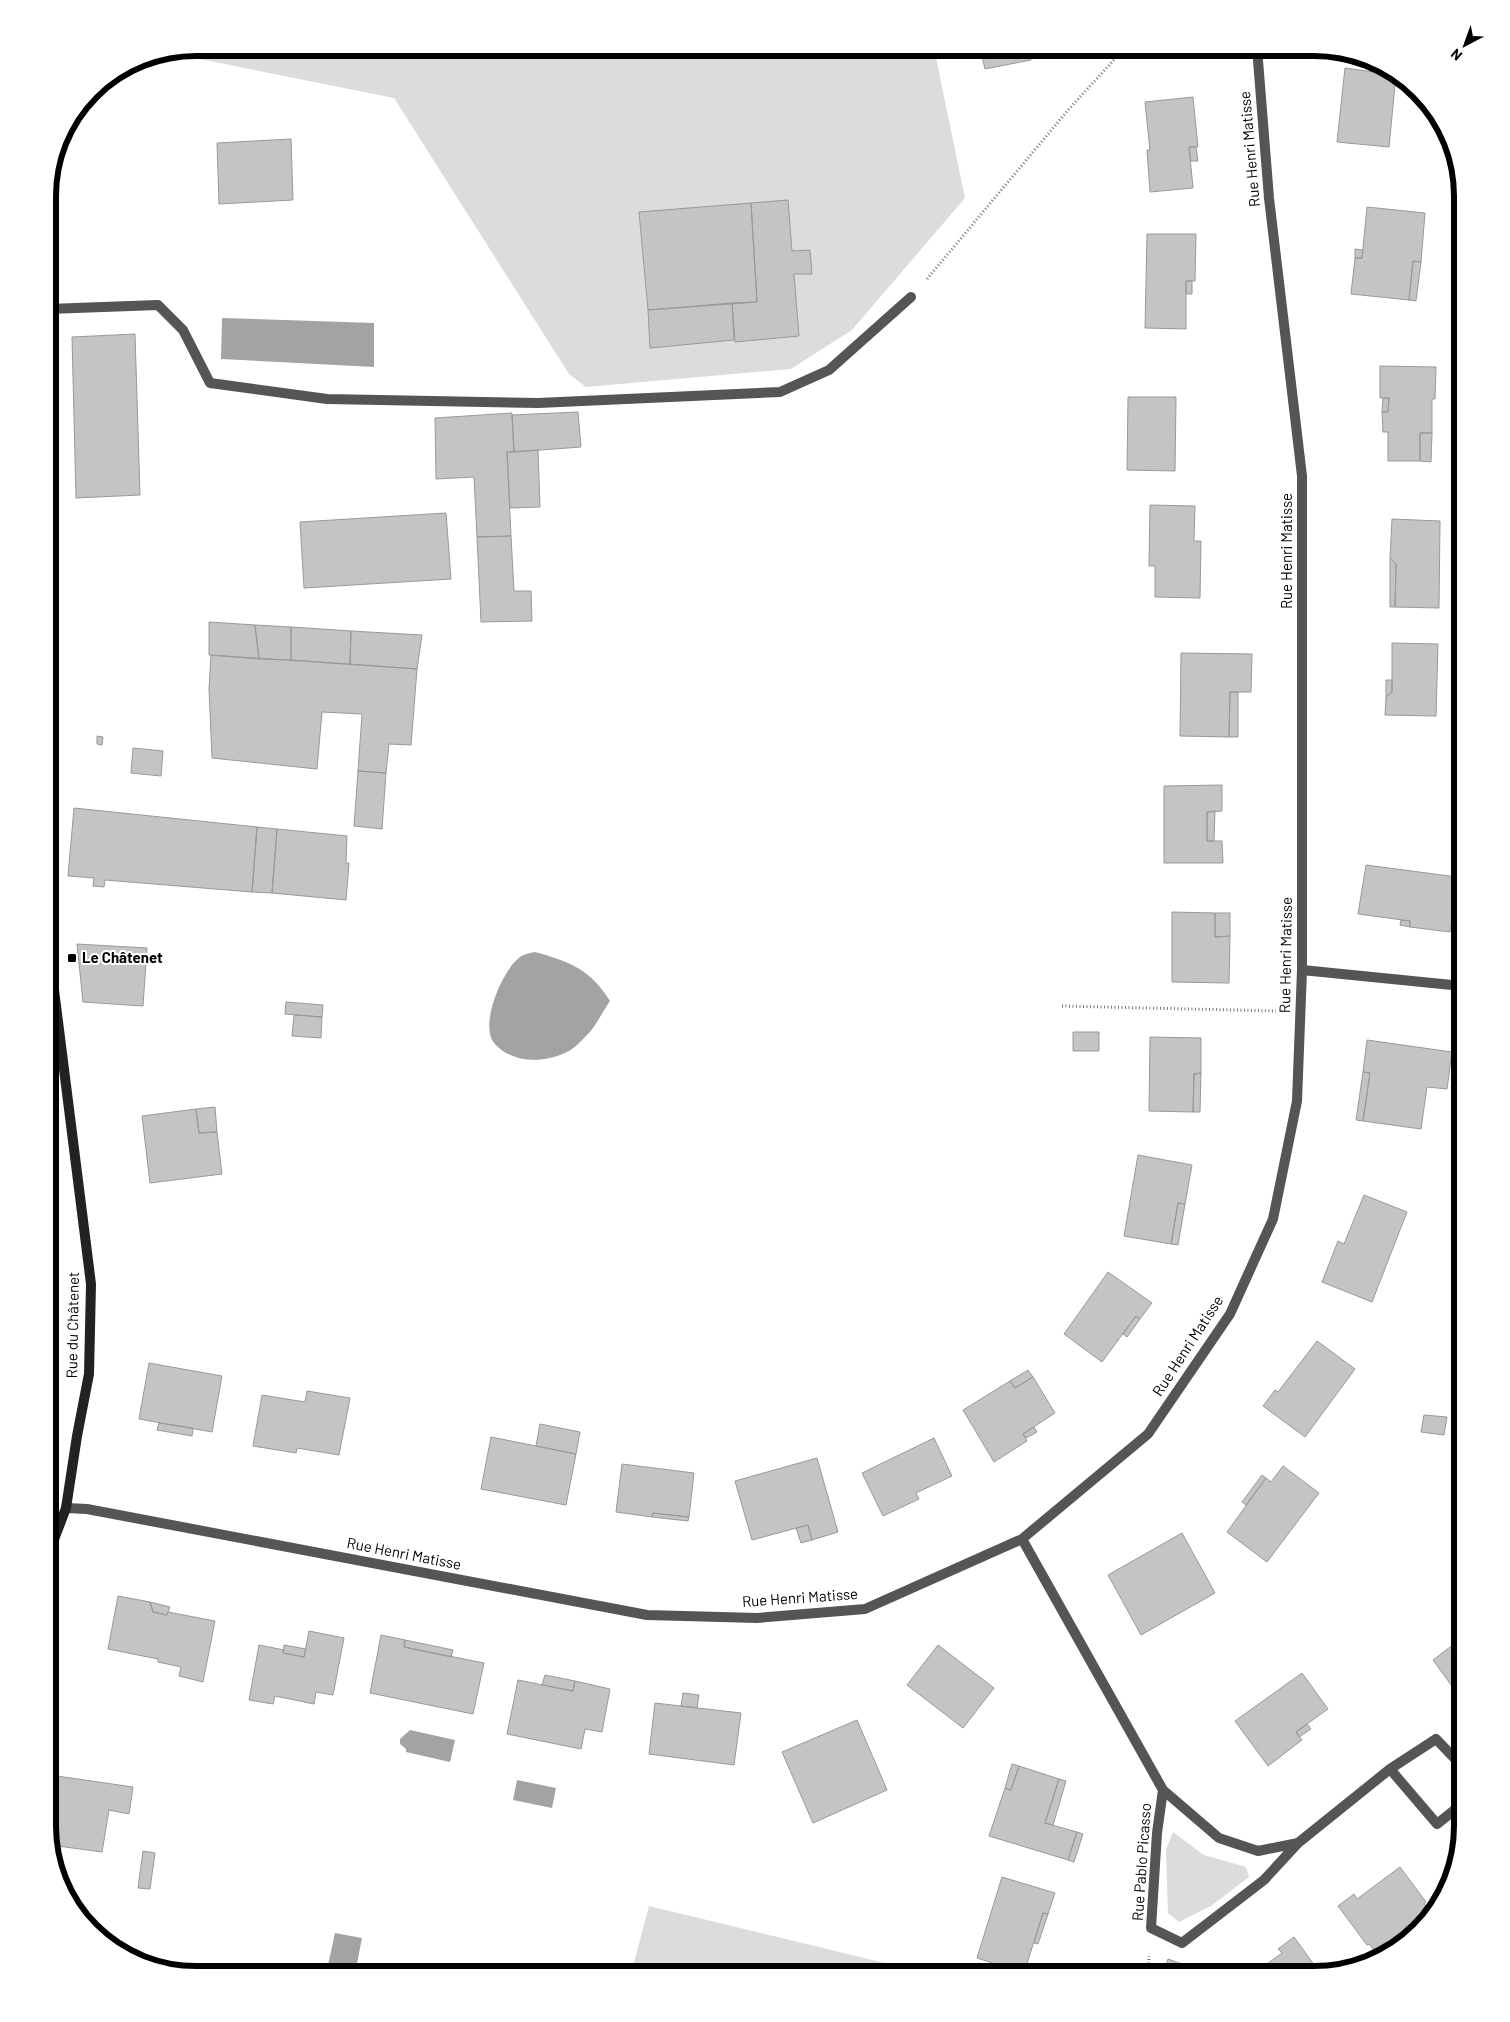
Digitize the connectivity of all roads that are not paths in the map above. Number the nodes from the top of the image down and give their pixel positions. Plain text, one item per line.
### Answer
1 (1258, 57) edge
2 (911, 297) road end
3 (57, 309) edge
4 (1302, 970) junction
5 (1454, 985) edge
6 (56, 1010) edge
7 (66, 1508) junction
8 (56, 1534) edge
9 (1022, 1540) junction
10 (1454, 1758) edge
11 (1390, 1769) junction
12 (1163, 1790) junction
13 (1454, 1810) edge
14 (1298, 1843) junction

1 - 4 street, Rue Henri Matisse
2 - 3 street
4 - 5 street
4 - 9 street, Rue Henri Matisse
6 - 7 street, Rue du Châtenet
7 - 8 street, Rue du Châtenet
7 - 9 street, Rue Henri Matisse
9 - 12 street, Rue Pablo Picasso
10 - 11 street, Rue Pablo Picasso
11 - 13 street
11 - 14 street, Rue Pablo Picasso
12 - 14 street, Rue Pablo Picasso
12 - 14 street, Rue Pablo Picasso

